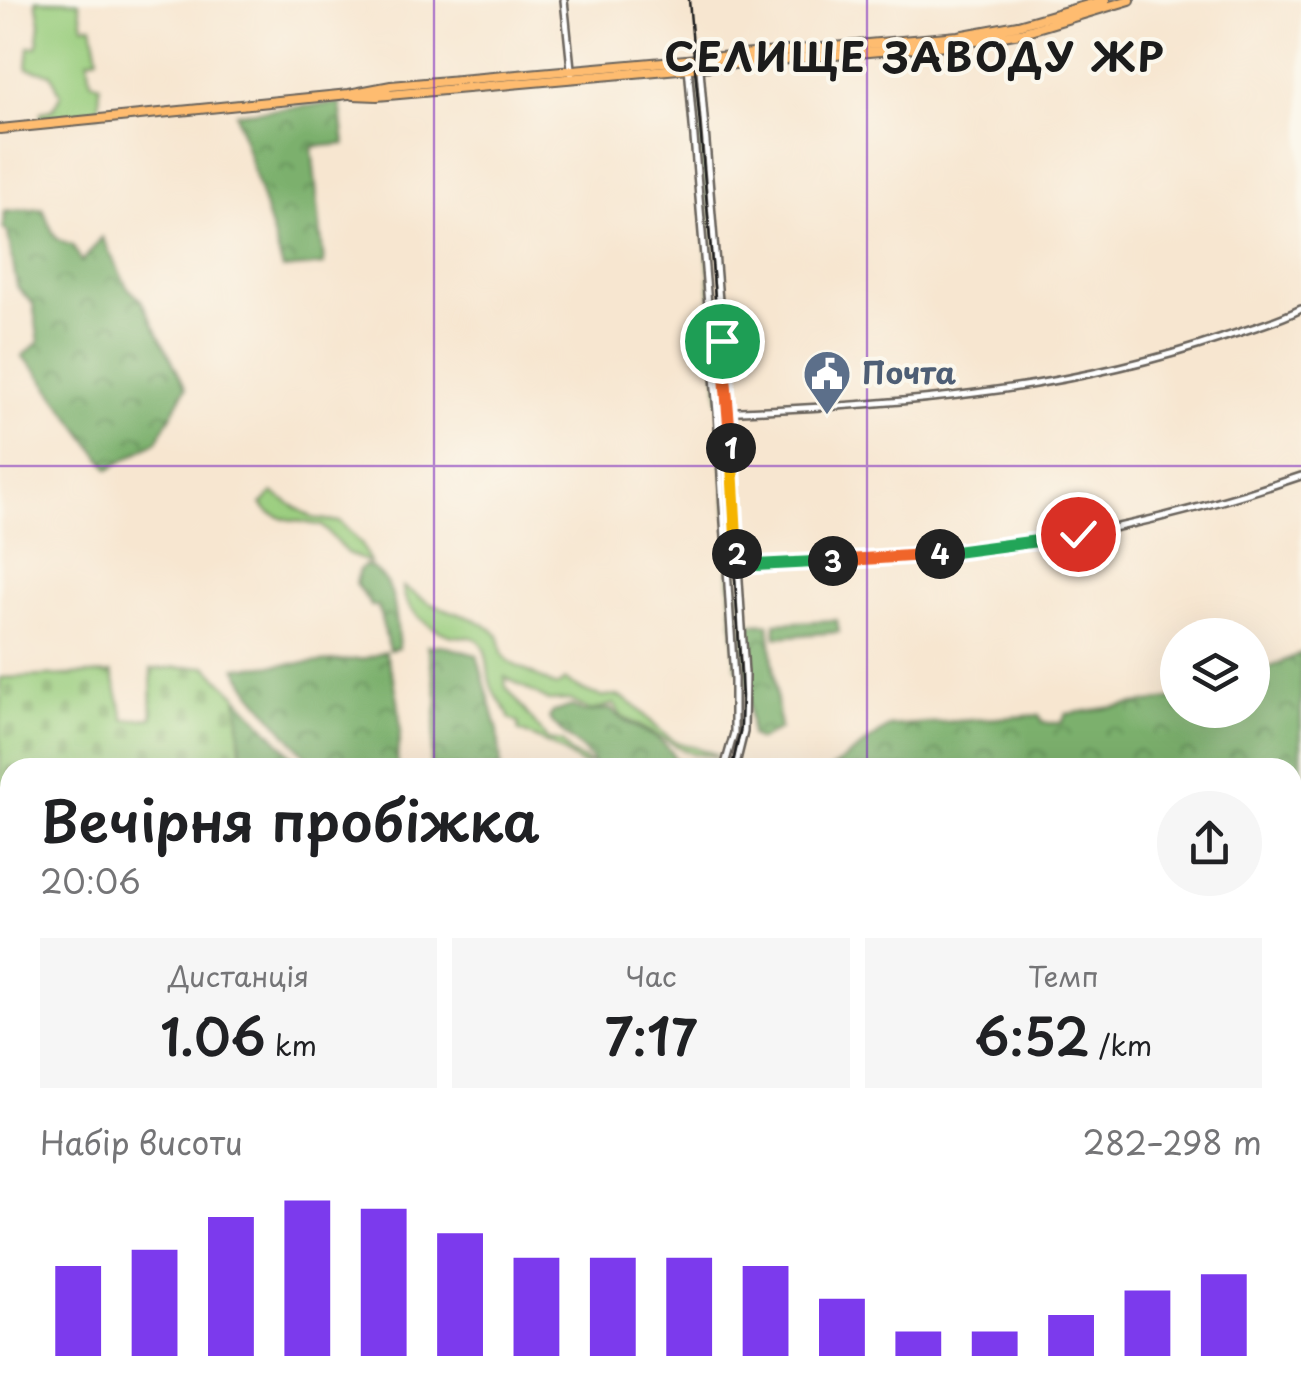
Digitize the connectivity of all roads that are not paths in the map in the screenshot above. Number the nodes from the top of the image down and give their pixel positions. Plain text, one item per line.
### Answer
1 (564, 0) edge
2 (1105, 0) edge
3 (1130, 0) edge
4 (699, 61) junction
5 (687, 63) junction
6 (571, 74) junction
7 (0, 129) edge
8 (706, 274) junction
9 (716, 274) junction
10 (1301, 309) edge
11 (717, 412) junction
12 (728, 412) junction
13 (1301, 476) edge
14 (738, 566) junction
15 (727, 567) junction
16 (734, 674) junction
17 (744, 674) junction
18 (735, 696) junction
19 (746, 696) junction
20 (727, 758) edge
21 (738, 758) edge

1 - 6 street
2 - 4 main road
3 - 4 main road
4 - 5 main road
4 - 9 street
5 - 6 main road
5 - 8 street
6 - 7 main road
8 - 9 street
8 - 11 street
9 - 12 street
10 - 12 street
11 - 12 street
11 - 15 street
12 - 14 street
13 - 14 street
14 - 15 street
14 - 17 street
15 - 16 street
16 - 17 street
16 - 18 street
17 - 19 street
18 - 19 street
18 - 20 street
19 - 21 street

